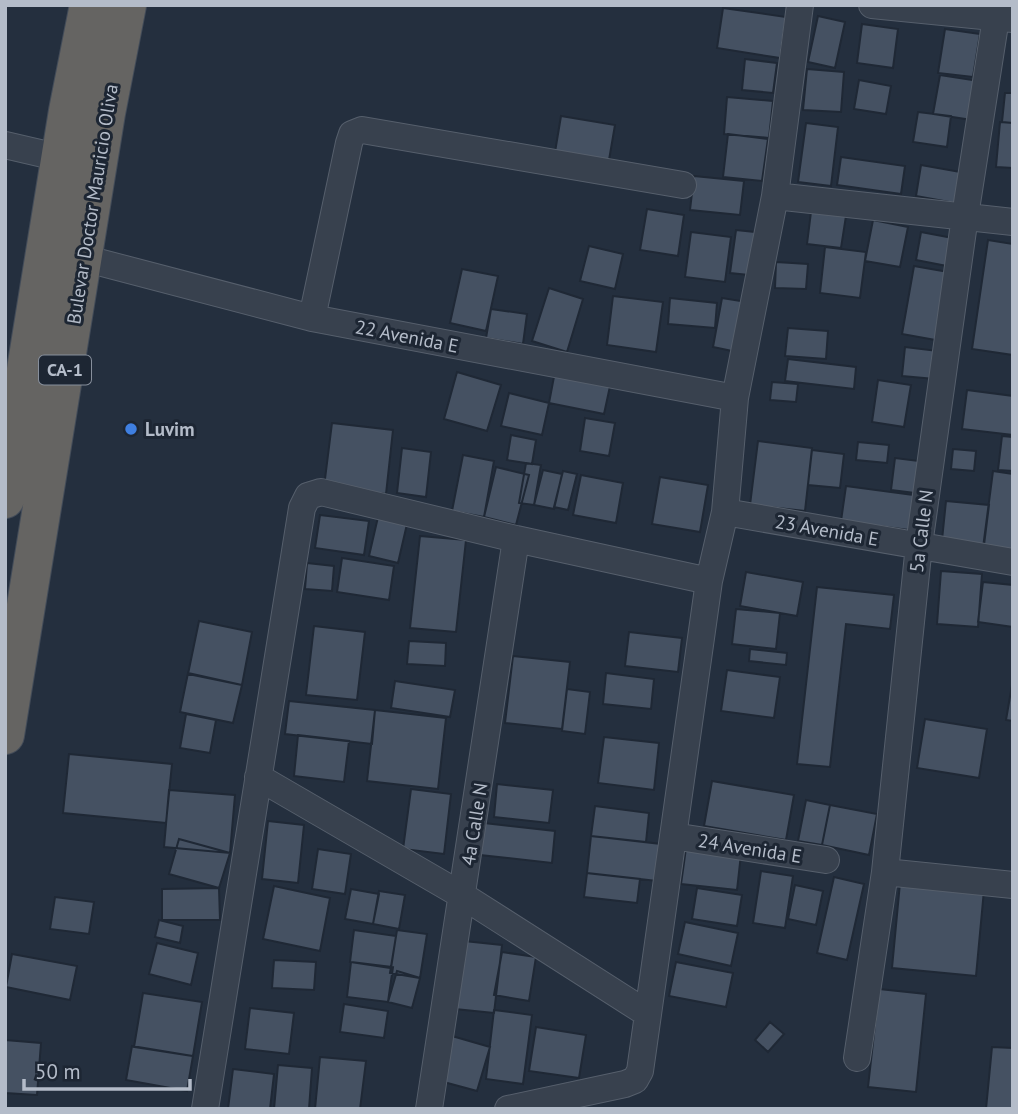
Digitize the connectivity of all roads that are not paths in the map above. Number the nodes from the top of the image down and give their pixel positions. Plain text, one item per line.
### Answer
1 (89, 5) edge
2 (127, 5) edge
3 (800, 5) edge
4 (872, 5) edge
5 (1002, 14) edge
6 (5, 145) edge
7 (61, 158) junction
8 (683, 185) dead end
9 (775, 196) junction
10 (965, 216) junction
11 (1013, 222) edge
12 (83, 258) junction
13 (312, 318) junction
14 (735, 398) junction
15 (5, 499) edge
16 (725, 512) junction
17 (516, 539) junction
18 (919, 545) junction
19 (1013, 562) edge
20 (709, 581) junction
21 (5, 735) edge
22 (258, 777) junction
23 (673, 835) junction
24 (826, 860) dead end
25 (885, 872) junction
26 (1013, 884) edge
27 (463, 896) junction
28 (648, 1014) junction
29 (857, 1058) dead end
30 (205, 1109) edge
31 (429, 1109) edge
32 (508, 1109) edge

1 - 7 highway, Bulevar Doctor Mauricio Oliva / CA-1
2 - 12 highway, Bulevar Doctor Mauricio Oliva / CA-1
3 - 9 street
4 - 5 street
5 - 10 street, 5a Calle N
6 - 7 street
7 - 15 highway, Bulevar Doctor Mauricio Oliva / CA-1
8 - 13 street
9 - 10 street
9 - 14 street
10 - 11 street
10 - 18 street, 5a Calle N
12 - 13 street, 22 Avenida E
12 - 21 highway, Bulevar Doctor Mauricio Oliva / CA-1
13 - 14 street, 22 Avenida E
14 - 16 street
16 - 18 street, 23 Avenida E
16 - 20 street
17 - 20 street
17 - 22 street
17 - 27 street, 4a Calle N
18 - 19 street, 23 Avenida E
18 - 25 street, 5a Calle N
20 - 23 street
22 - 27 street
22 - 30 street
23 - 24 street, 24 Avenida E
23 - 28 street
25 - 26 street
25 - 29 street, 5a Calle N
27 - 28 street
27 - 31 street, 4a Calle N
28 - 32 street

